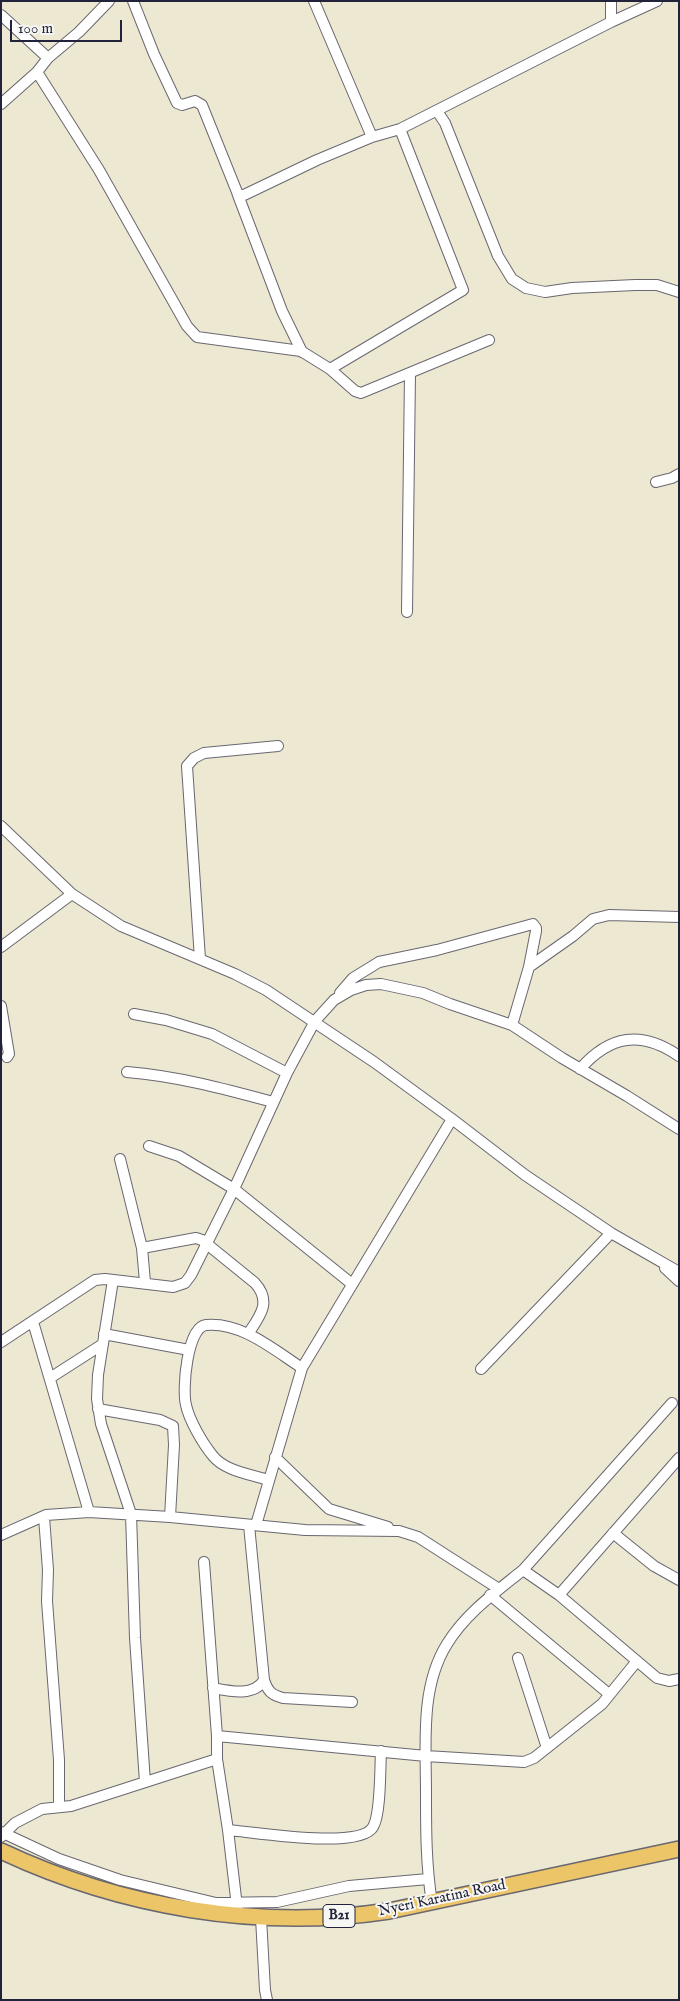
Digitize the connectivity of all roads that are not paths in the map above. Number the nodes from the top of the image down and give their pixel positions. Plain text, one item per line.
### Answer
1 (109, 1) edge
2 (133, 1) edge
3 (314, 1) edge
4 (611, 1) edge
5 (657, 1) edge
6 (1, 14) edge
7 (611, 22) junction
8 (48, 58) junction
9 (37, 72) junction
10 (1, 104) edge
11 (437, 111) junction
12 (400, 129) junction
13 (372, 137) junction
14 (238, 195) junction
15 (679, 292) edge
16 (489, 340) dead end
17 (302, 352) junction
18 (330, 369) junction
19 (410, 374) junction
20 (679, 474) edge
21 (656, 482) dead end
22 (407, 612) dead end
23 (278, 746) dead end
24 (1, 826) edge
25 (72, 894) junction
26 (679, 917) edge
27 (1, 947) edge
28 (200, 960) junction
29 (530, 967) junction
30 (334, 1000) junction
31 (1, 1006) edge
32 (134, 1014) dead end
33 (315, 1022) junction
34 (512, 1025) junction
35 (679, 1056) edge
36 (7, 1057) dead end
37 (580, 1069) junction
38 (127, 1072) dead end
39 (287, 1073) junction
40 (273, 1102) junction
41 (452, 1119) junction
42 (679, 1128) edge
43 (149, 1146) dead end
44 (120, 1159) dead end
45 (234, 1189) junction
46 (611, 1233) junction
47 (206, 1244) junction
48 (142, 1248) junction
49 (659, 1262) junction
50 (367, 1268) dead end
51 (679, 1272) edge
52 (113, 1280) junction
53 (679, 1281) edge
54 (145, 1282) junction
55 (352, 1284) junction
56 (33, 1322) junction
57 (248, 1334) junction
58 (103, 1339) junction
59 (1, 1342) edge
60 (189, 1350) junction
61 (302, 1368) junction
62 (481, 1369) dead end
63 (50, 1378) junction
64 (672, 1403) dead end
65 (98, 1409) junction
66 (275, 1457) junction
67 (679, 1458) edge
68 (268, 1480) junction
69 (89, 1512) junction
70 (131, 1514) junction
71 (44, 1517) junction
72 (170, 1517) junction
73 (252, 1525) junction
74 (401, 1532) junction
75 (613, 1533) junction
76 (1, 1535) edge
77 (204, 1562) dead end
78 (523, 1570) junction
79 (676, 1576) edge
80 (499, 1589) junction
81 (490, 1595) junction
82 (559, 1595) junction
83 (518, 1658) dead end
84 (637, 1661) junction
85 (679, 1679) edge
86 (264, 1680) junction
87 (213, 1688) junction
88 (609, 1694) junction
89 (352, 1702) dead end
90 (217, 1736) junction
91 (547, 1748) junction
92 (381, 1751) junction
93 (426, 1756) junction
94 (217, 1759) junction
95 (145, 1782) junction
96 (60, 1807) junction
97 (228, 1830) junction
98 (2, 1834) edge
99 (679, 1848) edge
100 (1, 1851) edge
101 (428, 1879) junction
102 (169, 1899) junction
103 (432, 1903) junction
104 (238, 1909) junction
105 (261, 1918) junction
106 (267, 2000) edge

1 - 8 street
2 - 14 street
3 - 13 street
4 - 7 street
5 - 7 street
6 - 8 street
7 - 11 street
8 - 9 street
9 - 10 street
9 - 17 street
11 - 12 street
11 - 15 street
12 - 13 street
12 - 18 street
13 - 14 street
14 - 17 street
16 - 19 street
17 - 18 street
18 - 19 street
19 - 22 street
20 - 21 street
23 - 28 street
24 - 25 street
25 - 27 street
25 - 28 street
26 - 29 street
28 - 33 street
29 - 30 street
29 - 34 street
30 - 33 street
30 - 34 street
31 - 36 street
32 - 39 street
33 - 39 street
33 - 41 street
34 - 37 street
35 - 37 street
37 - 42 street
38 - 40 street
39 - 40 street
40 - 45 street
41 - 46 street
41 - 50 street
41 - 55 street
43 - 45 street
44 - 48 street
45 - 47 street
45 - 55 street
46 - 49 street
46 - 62 street
47 - 48 street
47 - 54 street
47 - 57 street
48 - 54 street
49 - 51 street
49 - 53 street
52 - 54 street
52 - 56 street
52 - 58 street
55 - 61 street
56 - 59 street
56 - 63 street
57 - 60 street
57 - 61 street
58 - 60 street
58 - 63 street
58 - 65 street
60 - 68 street
61 - 66 street
63 - 69 street
64 - 78 street
65 - 70 street
65 - 72 street
66 - 68 street
66 - 74 street
67 - 75 street
68 - 73 street
69 - 70 street
69 - 71 street
70 - 72 street
70 - 95 street
71 - 76 street
71 - 96 street
72 - 73 street
73 - 74 street
73 - 86 street
74 - 80 street
75 - 79 street
75 - 82 street
77 - 87 street
78 - 80 street
78 - 82 street
80 - 81 street
81 - 88 street
81 - 93 street
82 - 84 street
83 - 91 street
84 - 85 street
84 - 88 street
86 - 87 street
86 - 89 street
87 - 90 street
88 - 91 street
90 - 92 street
90 - 94 street
91 - 93 street
92 - 93 street
92 - 97 street
93 - 101 street
94 - 95 street
94 - 97 street
95 - 96 street
96 - 98 street
97 - 104 street
98 - 102 street
99 - 103 highway, Nyeri Karatina Road / B21
100 - 102 highway, Nyeri Karatina Road / B21
101 - 103 street
101 - 104 street
102 - 104 highway, Nyeri Karatina Road / B21
103 - 105 highway, Nyeri Karatina Road / B21
104 - 105 highway, Nyeri Karatina Road / B21
105 - 106 street

